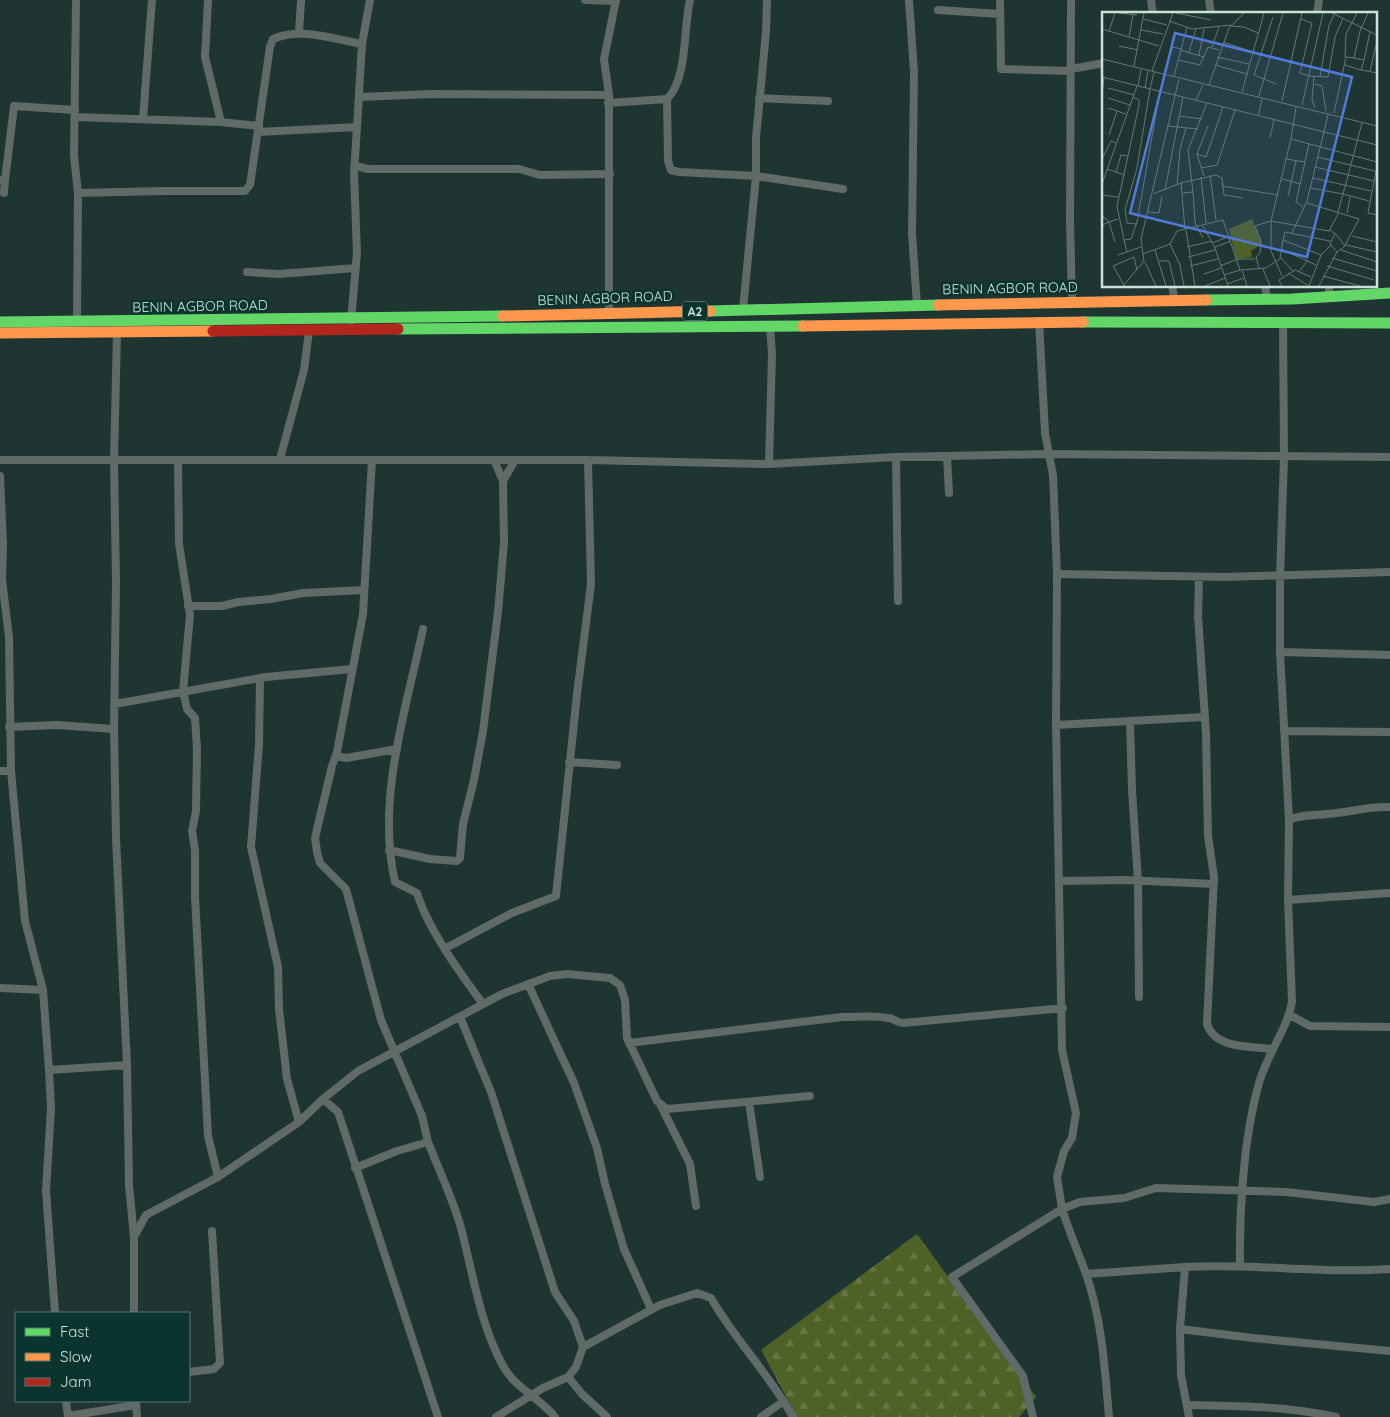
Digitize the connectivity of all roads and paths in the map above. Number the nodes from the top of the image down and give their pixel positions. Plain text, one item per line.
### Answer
1 (76, 0) edge
2 (152, 0) edge
3 (208, 0) edge
4 (300, 0) edge
5 (370, 0) edge
6 (585, 0) edge
7 (616, 0) edge
8 (690, 0) edge
9 (767, 0) edge
10 (908, 0) edge
11 (1000, 0) edge
12 (1071, 0) edge
13 (938, 10) dead end
14 (1000, 14) junction
15 (299, 33) junction
16 (362, 44) junction
17 (1102, 63) edge
18 (1071, 70) junction
19 (360, 97) junction
20 (759, 98) junction
21 (609, 99) junction
22 (667, 99) junction
23 (828, 101) dead end
24 (75, 114) junction
25 (143, 118) junction
26 (221, 122) junction
27 (357, 127) junction
28 (259, 129) junction
29 (356, 166) junction
30 (610, 174) junction
31 (756, 176) junction
32 (3, 180) edge
33 (843, 189) dead end
34 (4, 193) dead end
35 (78, 193) junction
36 (356, 268) junction
37 (247, 272) dead end
38 (1172, 288) edge
39 (1265, 288) edge
40 (1329, 291) edge
41 (1390, 293) edge
42 (1267, 299) junction
43 (1175, 301) junction
44 (1072, 302) junction
45 (917, 306) junction
46 (743, 309) junction
47 (609, 313) junction
48 (1039, 321) junction
49 (0, 322) edge
50 (78, 322) junction
51 (1283, 322) junction
52 (1390, 323) edge
53 (351, 325) junction
54 (770, 326) junction
55 (309, 331) junction
56 (0, 333) edge
57 (117, 333) junction
58 (1048, 454) junction
59 (1284, 456) junction
60 (896, 457) junction
61 (947, 457) junction
62 (1390, 457) edge
63 (280, 459) junction
64 (0, 460) edge
65 (114, 460) junction
66 (178, 460) junction
67 (372, 460) junction
68 (494, 460) junction
69 (515, 460) junction
70 (588, 460) junction
71 (769, 464) junction
72 (0, 476) edge
73 (503, 481) junction
74 (949, 493) dead end
75 (1390, 572) edge
76 (1057, 574) junction
77 (1280, 576) junction
78 (1199, 578) junction
79 (364, 590) junction
80 (898, 601) dead end
81 (188, 606) junction
82 (423, 629) dead end
83 (1280, 652) junction
84 (1390, 655) edge
85 (352, 669) junction
86 (260, 678) junction
87 (183, 691) junction
88 (115, 704) junction
89 (1204, 717) junction
90 (1130, 722) junction
91 (1056, 725) junction
92 (9, 727) junction
93 (114, 729) junction
94 (1284, 731) junction
95 (1390, 732) edge
96 (397, 749) junction
97 (336, 756) junction
98 (570, 762) junction
99 (617, 765) dead end
100 (0, 771) edge
101 (11, 771) junction
102 (1390, 807) edge
103 (1290, 820) junction
104 (390, 850) junction
105 (1138, 881) junction
106 (1060, 882) junction
107 (1214, 884) junction
108 (1390, 893) edge
109 (1288, 900) junction
110 (446, 948) junction
111 (528, 984) junction
112 (0, 988) edge
113 (44, 990) junction
114 (1139, 997) dead end
115 (483, 1004) junction
116 (1063, 1008) junction
117 (1290, 1015) junction
118 (460, 1017) junction
119 (1390, 1028) edge
120 (629, 1043) junction
121 (1272, 1049) junction
122 (395, 1052) junction
123 (127, 1065) junction
124 (49, 1070) junction
125 (810, 1096) dead end
126 (323, 1099) junction
127 (749, 1102) junction
128 (661, 1106) junction
129 (299, 1122) junction
130 (428, 1142) junction
131 (355, 1168) junction
132 (760, 1176) dead end
133 (218, 1177) junction
134 (1243, 1192) junction
135 (1390, 1199) edge
136 (696, 1206) dead end
137 (1062, 1209) junction
138 (131, 1210) junction
139 (146, 1214) junction
140 (212, 1231) dead end
141 (134, 1237) junction
142 (1240, 1265) junction
143 (1185, 1267) junction
144 (1390, 1269) edge
145 (1086, 1274) junction
146 (651, 1309) junction
147 (55, 1312) edge
148 (134, 1312) edge
149 (1180, 1329) junction
150 (584, 1347) junction
151 (1390, 1351) edge
152 (190, 1372) edge
153 (568, 1377) junction
154 (531, 1395) junction
155 (784, 1401) junction
156 (66, 1402) edge
157 (136, 1403) edge
158 (1187, 1405) junction
159 (68, 1417) edge
160 (137, 1417) edge
161 (438, 1417) edge
162 (496, 1417) edge
163 (555, 1417) edge
164 (607, 1417) edge
165 (761, 1417) edge
166 (793, 1417) edge
167 (1033, 1417) edge
168 (1109, 1417) edge
169 (1189, 1417) edge
170 (1336, 1417) edge

1 - 24 street
2 - 25 street
3 - 26 street
4 - 15 street
5 - 16 street
6 - 7 street
7 - 21 street
8 - 22 street
9 - 20 street
10 - 45 street
11 - 14 street
12 - 18 street
13 - 14 street
14 - 18 street
15 - 16 street
15 - 28 street
16 - 19 street
17 - 18 street
18 - 44 street
19 - 21 street
19 - 27 street
20 - 23 street
20 - 31 street
21 - 22 street
21 - 30 street
22 - 31 street
24 - 25 street
24 - 32 street
24 - 35 street
25 - 26 street
26 - 28 street
27 - 28 street
27 - 29 street
28 - 35 street
29 - 30 street
29 - 36 street
30 - 47 street
31 - 33 street
31 - 46 street
32 - 34 street
35 - 50 street
36 - 37 street
36 - 53 street
38 - 43 street
39 - 42 street
40 - 41 highway, BENIN AGBOR ROAD / A2
40 - 42 highway, BENIN AGBOR ROAD / A2
42 - 43 highway, BENIN AGBOR ROAD / A2
43 - 44 highway, BENIN AGBOR ROAD / A2
44 - 45 highway, BENIN AGBOR ROAD / A2
45 - 46 highway, BENIN AGBOR ROAD / A2
46 - 47 highway, BENIN AGBOR ROAD / A2
47 - 53 highway, BENIN AGBOR ROAD / A2
48 - 51 highway, BENIN AGBOR ROAD / A2
48 - 54 highway, BENIN AGBOR ROAD / A2
48 - 58 street
49 - 50 highway, BENIN AGBOR ROAD / A2
50 - 53 highway, BENIN AGBOR ROAD / A2
51 - 52 highway, BENIN AGBOR ROAD / A2
51 - 59 street
53 - 54 highway, BENIN AGBOR ROAD / A2
53 - 55 highway, BENIN AGBOR ROAD / A2
54 - 71 street
55 - 57 highway, BENIN AGBOR ROAD / A2
55 - 63 street
56 - 57 highway, BENIN AGBOR ROAD / A2
57 - 65 street
58 - 59 street
58 - 61 street
58 - 76 street
59 - 62 street
59 - 77 street
60 - 61 street
60 - 71 street
60 - 80 street
61 - 74 street
63 - 66 street
63 - 67 street
64 - 65 street
65 - 66 street
65 - 88 street
66 - 81 street
67 - 68 street
67 - 79 street
68 - 69 street
68 - 73 street
69 - 70 street
69 - 73 street
70 - 71 street
70 - 98 street
72 - 92 street
73 - 104 street
75 - 77 street
76 - 78 street
76 - 91 street
77 - 78 street
77 - 83 street
78 - 89 street
79 - 81 street
79 - 85 street
81 - 87 street
82 - 96 street
83 - 84 street
83 - 94 street
85 - 86 street
85 - 97 street
86 - 87 street
86 - 129 street
87 - 88 street
87 - 133 street
88 - 93 street
89 - 90 street
89 - 107 street
90 - 91 street
90 - 105 street
91 - 106 street
92 - 93 street
92 - 101 street
93 - 123 street
94 - 95 street
94 - 103 street
96 - 97 street
96 - 104 street
97 - 122 street
98 - 99 street
98 - 110 street
100 - 101 street
101 - 113 street
102 - 103 street
103 - 109 street
104 - 110 street
105 - 106 street
105 - 107 street
105 - 114 street
106 - 116 street
107 - 121 street
108 - 109 street
109 - 117 street
110 - 115 street
111 - 115 street
111 - 120 street
111 - 146 street
112 - 113 street
113 - 124 street
115 - 118 street
116 - 120 street
116 - 137 street
117 - 119 street
117 - 121 street
118 - 122 street
118 - 150 street
120 - 128 street
121 - 134 street
122 - 126 street
122 - 130 street
123 - 124 street
123 - 138 street
124 - 147 street
125 - 127 street
126 - 129 street
126 - 131 street
127 - 128 street
127 - 132 street
128 - 136 street
129 - 133 street
130 - 131 street
130 - 154 street
131 - 161 street
133 - 139 street
134 - 135 street
134 - 137 street
134 - 142 street
137 - 145 street
137 - 167 street
138 - 139 street
138 - 141 street
139 - 141 street
140 - 152 street
141 - 148 street
142 - 143 street
142 - 144 street
143 - 145 street
143 - 149 street
145 - 168 street
146 - 150 street
146 - 155 street
149 - 151 street
149 - 158 street
150 - 153 street
153 - 154 street
153 - 164 street
154 - 162 street
154 - 163 street
155 - 165 street
155 - 166 street
156 - 159 street
157 - 159 street
157 - 160 street
158 - 169 street
158 - 170 street

